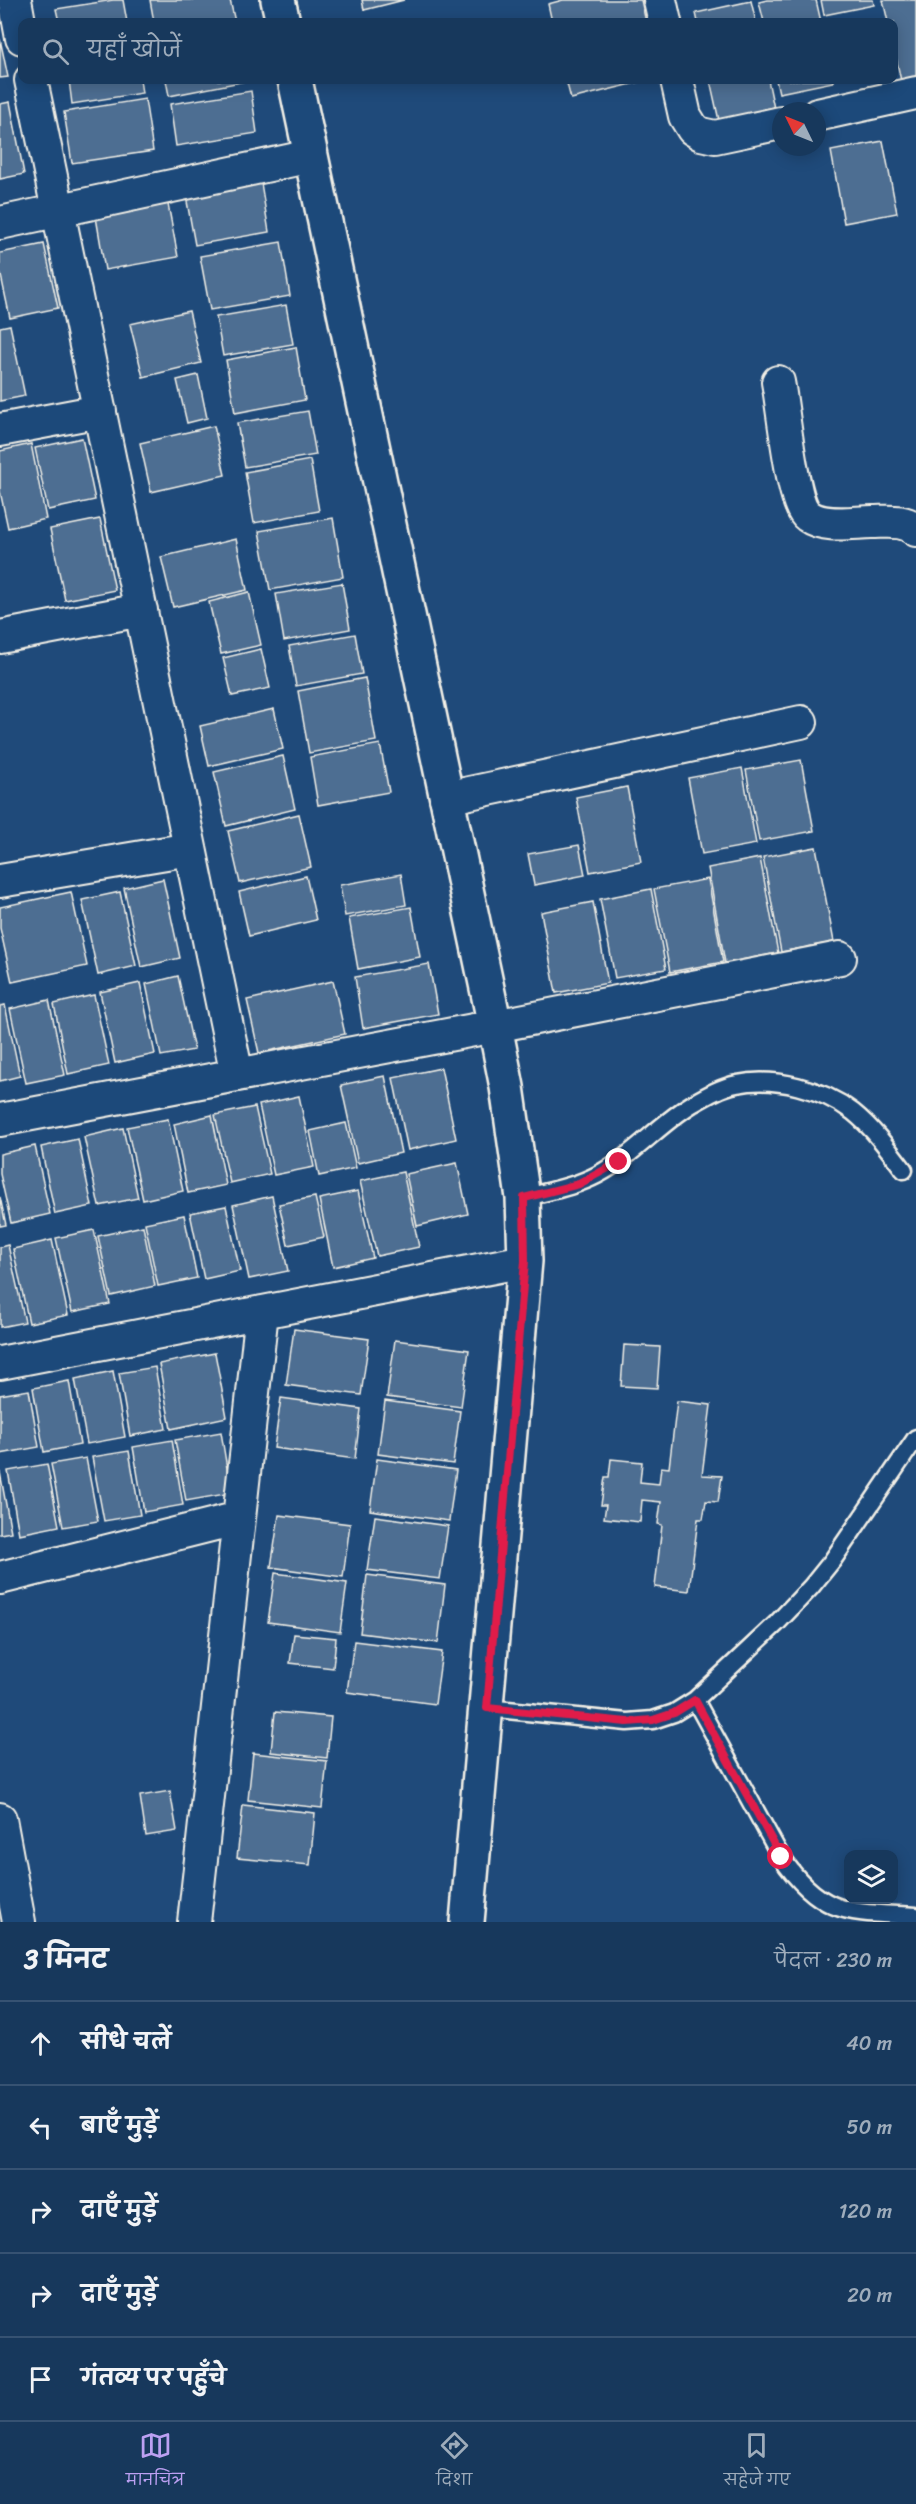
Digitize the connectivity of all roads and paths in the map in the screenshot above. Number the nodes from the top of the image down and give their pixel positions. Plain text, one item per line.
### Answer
1 (15, 0) edge
2 (278, 0) edge
3 (660, 0) edge
4 (18, 18) edge
5 (282, 18) edge
6 (664, 18) edge
7 (32, 84) edge
8 (295, 84) edge
9 (678, 84) edge
10 (916, 93) edge
11 (826, 113) edge
12 (772, 125) edge
13 (311, 156) junction
14 (58, 210) junction
15 (0, 223) edge
16 (778, 382) dead end
17 (100, 411) junction
18 (0, 430) edge
19 (916, 530) edge
20 (141, 610) junction
21 (0, 637) edge
22 (801, 722) dead end
23 (446, 798) junction
24 (190, 849) junction
25 (0, 881) edge
26 (840, 958) dead end
27 (495, 1026) junction
28 (237, 1075) junction
29 (0, 1120) edge
30 (904, 1170) dead end
31 (524, 1198) junction
32 (525, 1261) junction
33 (262, 1312) junction
34 (0, 1363) edge
35 (916, 1438) edge
36 (239, 1518) junction
37 (0, 1578) edge
38 (695, 1700) junction
39 (487, 1708) junction
40 (0, 1819) edge
41 (916, 1916) edge
42 (19, 1922) edge
43 (194, 1922) edge
44 (467, 1922) edge

1 - 4 street
2 - 5 street
3 - 6 street
7 - 14 street
8 - 13 street
9 - 12 street
10 - 11 street
13 - 14 street
13 - 23 street
14 - 15 street
14 - 17 street
16 - 19 street
17 - 18 street
17 - 20 street
20 - 21 street
20 - 24 street
22 - 23 street
23 - 27 street
24 - 25 street
24 - 28 street
26 - 27 street
27 - 28 street
27 - 31 street
28 - 29 street
30 - 31 lane
31 - 32 street
32 - 33 street
32 - 39 street
33 - 34 street
33 - 36 street
35 - 38 lane
36 - 37 street
36 - 43 street
38 - 39 lane
38 - 41 lane
39 - 44 street
40 - 42 street

